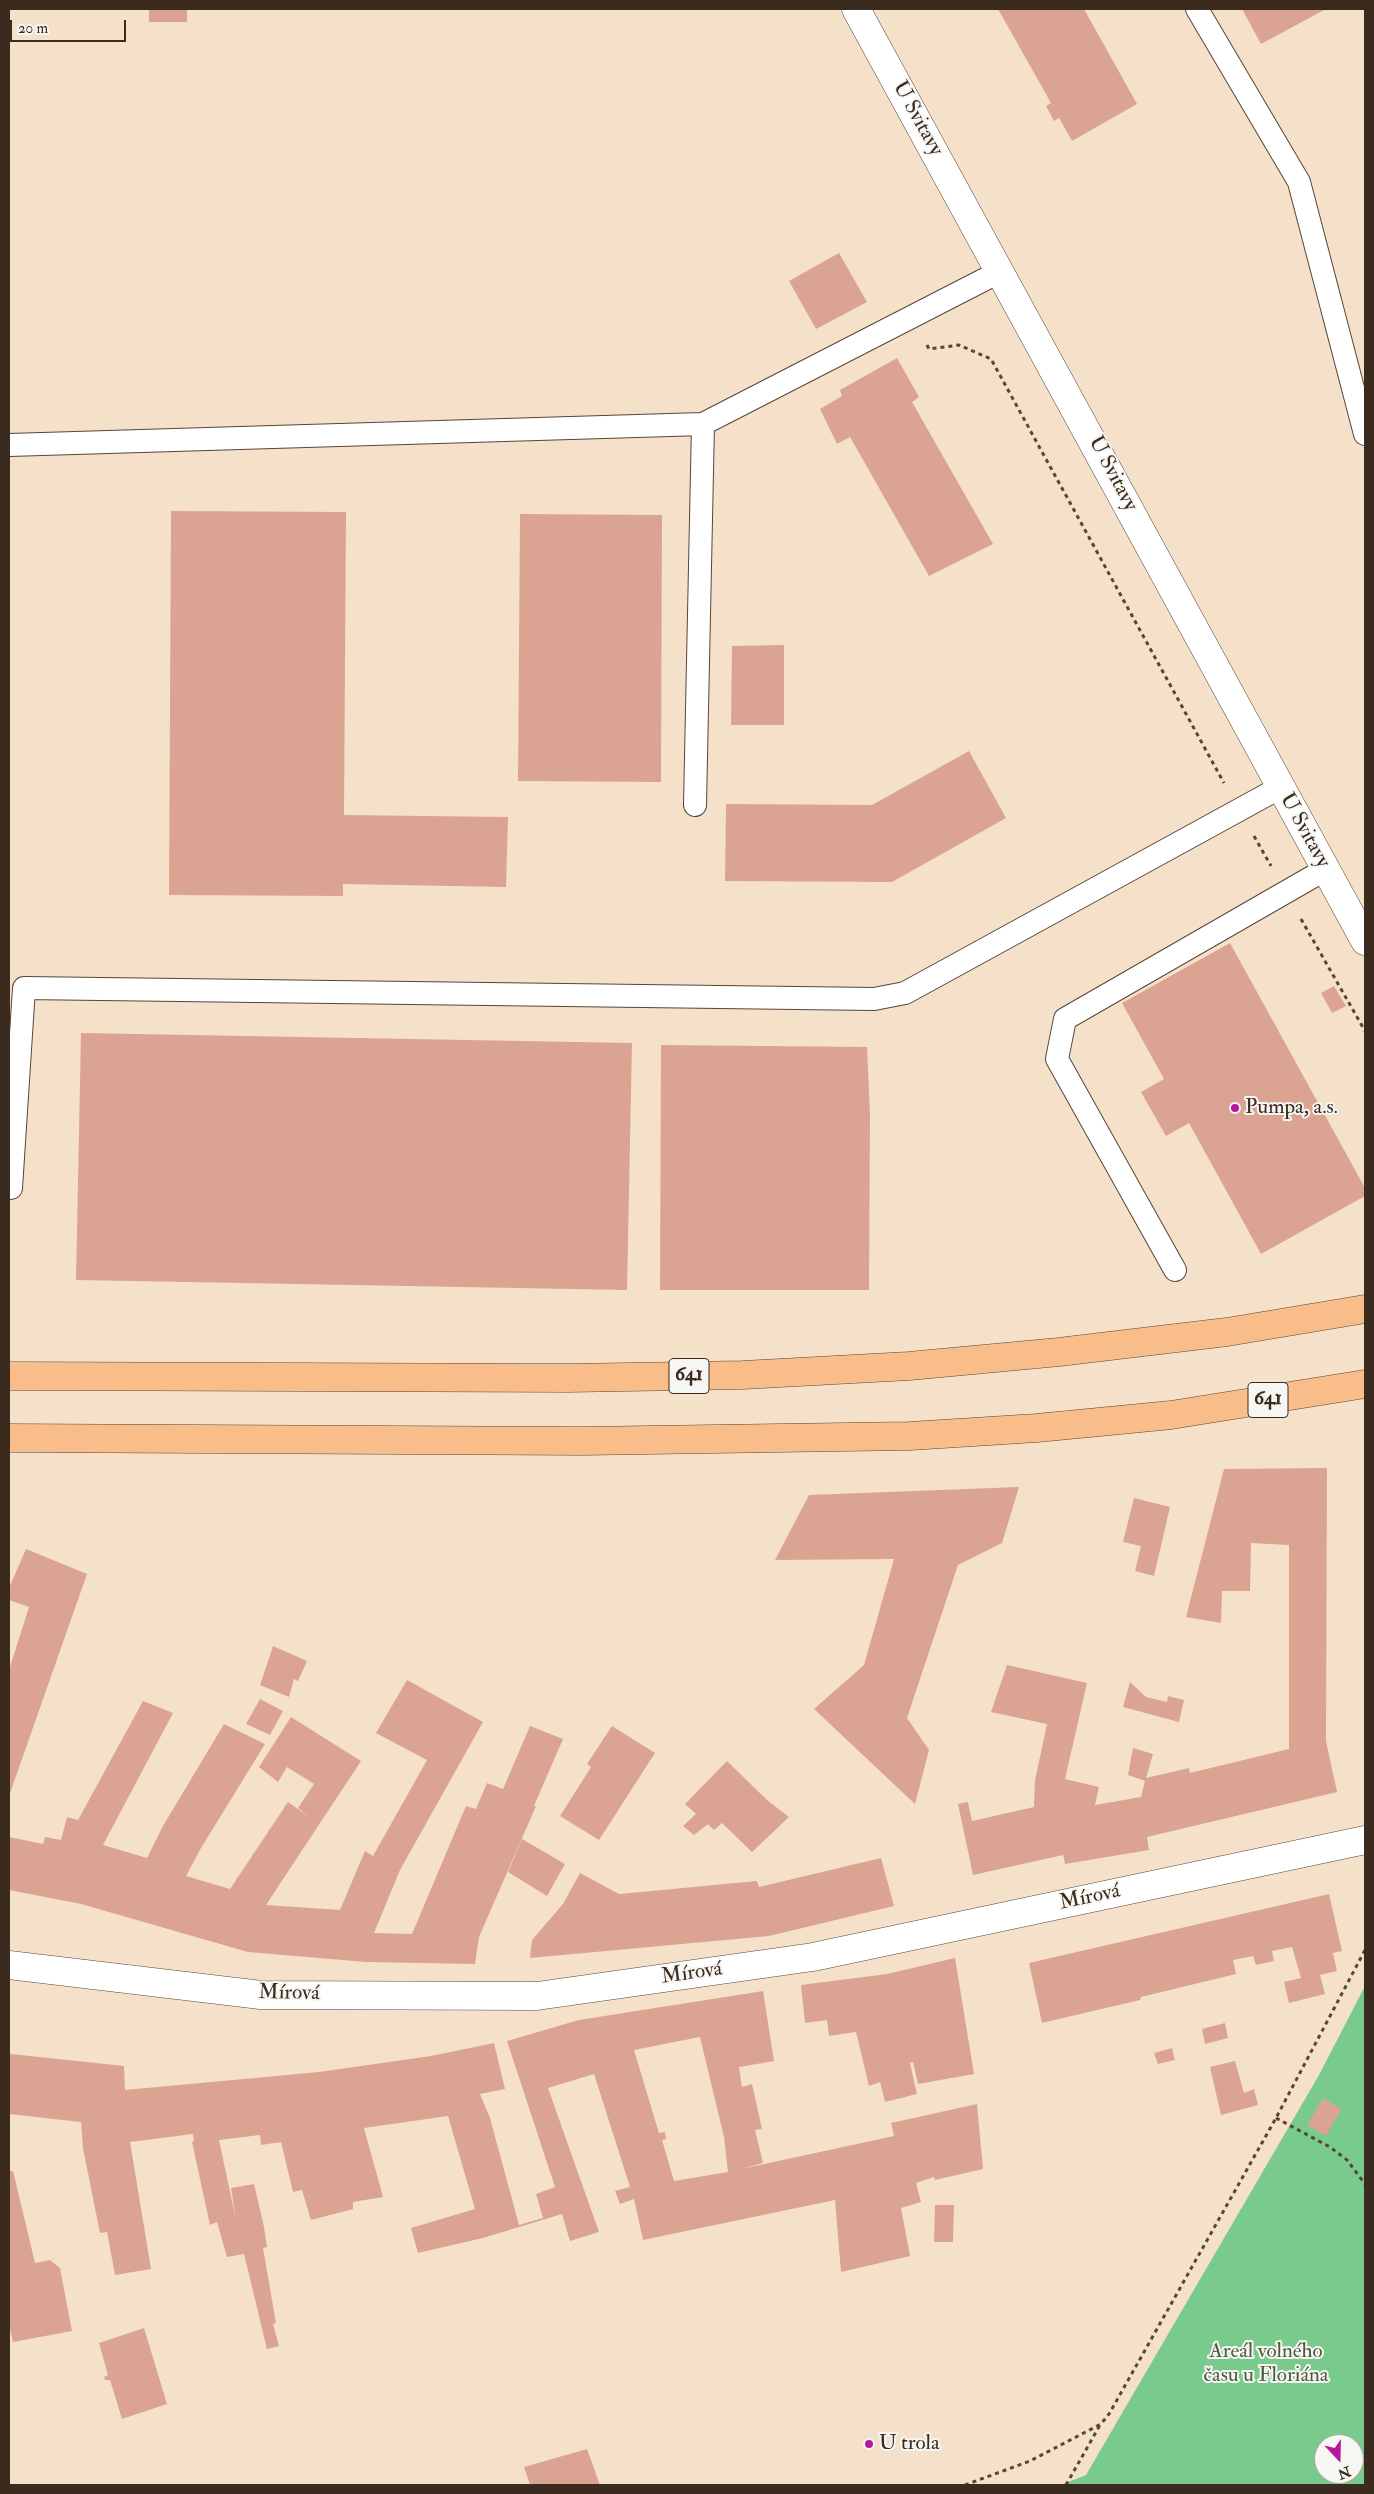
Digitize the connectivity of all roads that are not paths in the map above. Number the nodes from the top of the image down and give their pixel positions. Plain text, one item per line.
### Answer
1 (856, 9) edge
2 (1197, 9) edge
3 (1002, 271) junction
4 (703, 424) junction
5 (1365, 434) edge
6 (9, 445) edge
7 (1281, 787) junction
8 (695, 805) dead end
9 (1326, 869) junction
10 (1365, 941) edge
11 (11, 1188) dead end
12 (1175, 1270) dead end
13 (1365, 1309) edge
14 (9, 1376) edge
15 (1365, 1384) edge
16 (9, 1438) edge
17 (1365, 1840) edge
18 (9, 1965) edge

1 - 3 street, U Svitavy
2 - 5 lane
3 - 4 lane
3 - 7 street, U Svitavy
4 - 6 lane
4 - 8 lane
7 - 9 street, U Svitavy
7 - 11 lane
9 - 10 street, U Svitavy
9 - 12 lane
13 - 14 highway, 641
15 - 16 highway, 641
17 - 18 street, Mírová

